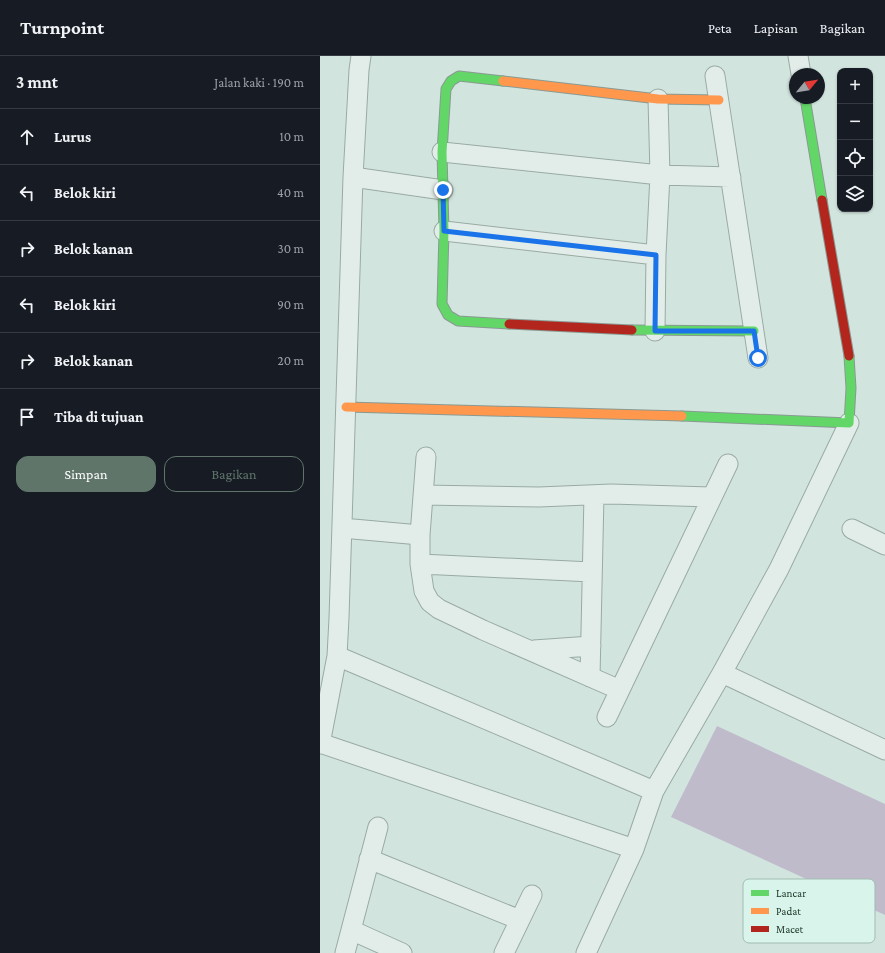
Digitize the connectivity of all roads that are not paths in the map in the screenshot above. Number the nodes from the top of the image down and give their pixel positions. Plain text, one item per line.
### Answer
1 (361, 56) edge
2 (798, 56) edge
3 (800, 68) edge
4 (715, 76) dead end
5 (658, 99) junction
6 (719, 100) junction
7 (806, 104) edge
8 (442, 152) junction
9 (660, 175) junction
10 (353, 177) junction
11 (731, 177) junction
12 (443, 190) junction
13 (444, 231) junction
14 (656, 255) junction
15 (655, 331) junction
16 (754, 331) junction
17 (758, 358) dead end
18 (346, 407) junction
19 (849, 423) junction
20 (426, 457) dead end
21 (728, 464) dead end
22 (423, 495) junction
23 (594, 495) junction
24 (711, 497) junction
25 (342, 528) junction
26 (852, 529) dead end
27 (420, 535) junction
28 (885, 545) edge
29 (420, 564) junction
30 (592, 572) junction
31 (591, 646) junction
32 (531, 650) junction
33 (337, 656) junction
34 (722, 673) junction
35 (590, 676) junction
36 (620, 690) junction
37 (607, 717) dead end
38 (320, 743) edge
39 (885, 750) edge
40 (654, 791) junction
41 (378, 827) dead end
42 (634, 849) junction
43 (370, 859) junction
44 (532, 895) dead end
45 (520, 920) junction
46 (350, 930) junction
47 (344, 953) edge
48 (402, 953) edge
49 (504, 953) edge
50 (586, 953) edge

1 - 10 street
2 - 3 street
4 - 6 street
5 - 6 street
5 - 8 street
5 - 9 street
6 - 11 street
7 - 19 street
8 - 9 street
8 - 12 street
9 - 11 street
9 - 14 street
10 - 12 street
10 - 18 street
11 - 16 street
12 - 13 street
13 - 14 street
13 - 15 street
14 - 15 street
15 - 16 street
16 - 17 street
18 - 19 street
18 - 25 street
19 - 34 street
20 - 22 street
21 - 24 street
22 - 23 street
22 - 27 street
23 - 24 street
23 - 30 street
24 - 36 street
25 - 27 street
25 - 33 street
26 - 28 street
27 - 29 street
29 - 30 street
29 - 32 street
30 - 31 street
31 - 32 street
31 - 35 street
32 - 35 street
33 - 38 street
33 - 40 street
34 - 39 street
34 - 40 street
35 - 36 street
36 - 37 street
38 - 42 street
40 - 42 street
41 - 43 street
42 - 50 street
43 - 45 street
43 - 46 street
44 - 45 street
45 - 49 street
46 - 47 street
46 - 48 street

